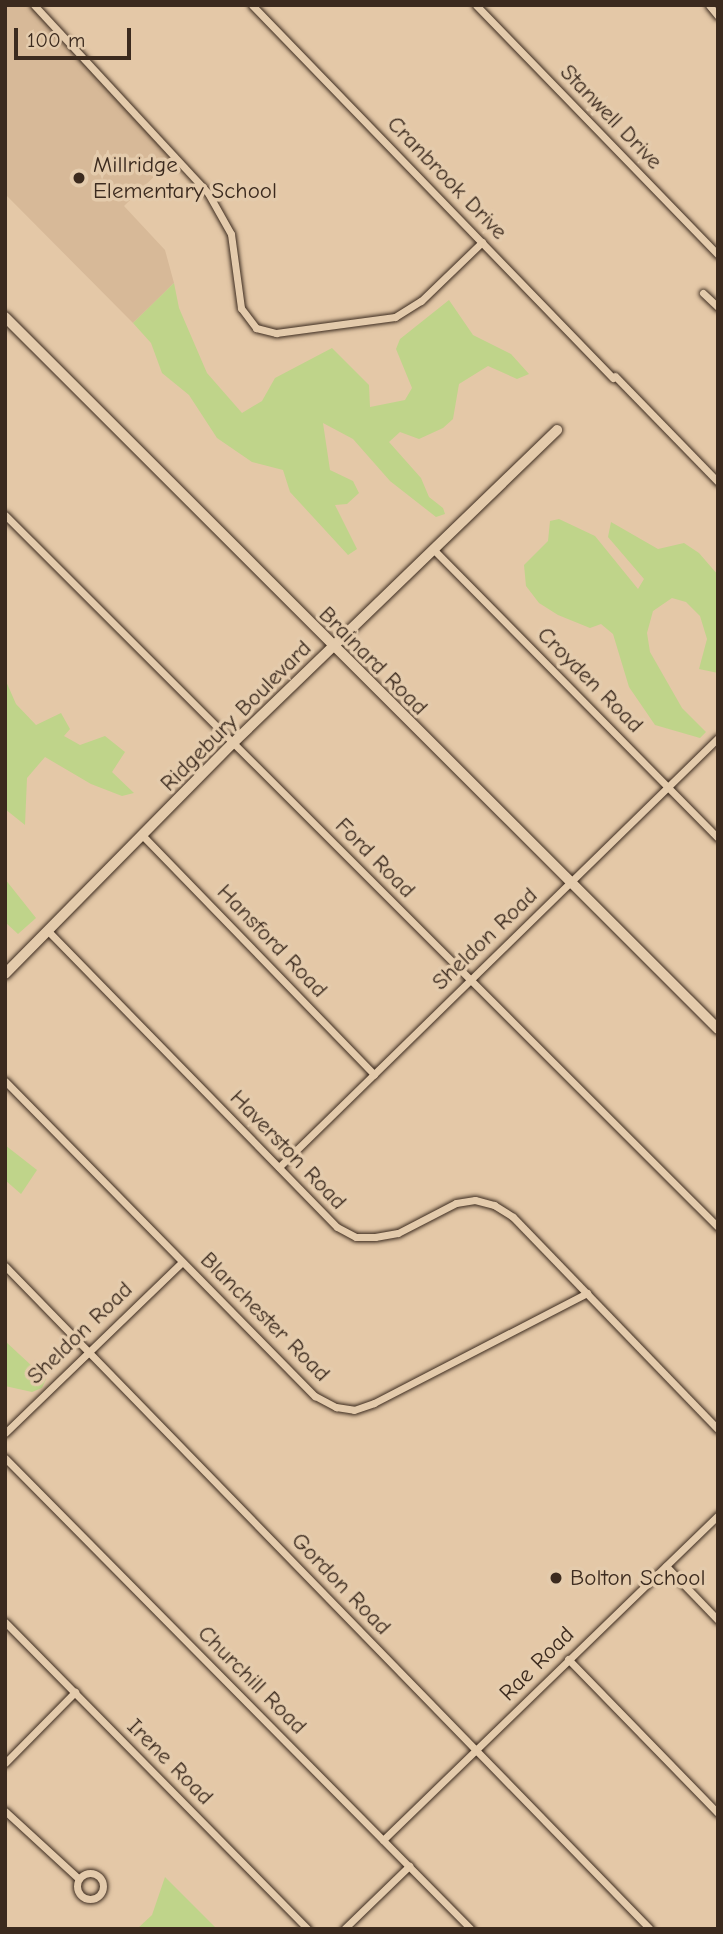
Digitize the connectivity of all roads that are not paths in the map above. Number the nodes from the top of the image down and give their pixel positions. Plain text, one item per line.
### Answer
1 (34, 5) edge
2 (252, 5) edge
3 (476, 5) edge
4 (709, 5) edge
5 (718, 16) edge
6 (482, 242) junction
7 (718, 255) edge
8 (704, 293) dead end
9 (718, 307) edge
10 (5, 317) edge
11 (558, 430) dead end
12 (718, 482) edge
13 (5, 515) edge
14 (434, 550) junction
15 (332, 648) junction
16 (718, 738) edge
17 (232, 744) junction
18 (668, 787) junction
19 (143, 836) junction
20 (718, 838) edge
21 (571, 883) junction
22 (49, 932) junction
23 (5, 974) edge
24 (471, 980) junction
25 (718, 1029) edge
26 (374, 1074) junction
27 (5, 1081) edge
28 (279, 1167) junction
29 (718, 1227) edge
30 (182, 1262) junction
31 (5, 1266) edge
32 (587, 1293) junction
33 (88, 1352) junction
34 (718, 1429) edge
35 (5, 1433) edge
36 (5, 1458) edge
37 (718, 1515) edge
38 (666, 1566) junction
39 (718, 1620) edge
40 (5, 1622) edge
41 (568, 1659) junction
42 (75, 1692) junction
43 (476, 1751) junction
44 (5, 1763) edge
45 (5, 1811) edge
46 (718, 1813) edge
47 (383, 1840) junction
48 (409, 1866) junction
49 (79, 1879) dead end
50 (308, 1929) edge
51 (344, 1929) edge
52 (471, 1929) edge
53 (650, 1929) edge

1 - 6 street
2 - 6 street, Cranbrook Drive
3 - 7 street, Stanwell Drive
4 - 5 street
6 - 12 street, Cranbrook Drive
8 - 9 street
10 - 15 street, Brainard Road
11 - 14 street, Ridgebury Boulevard
13 - 17 street, Ford Road
14 - 15 street, Ridgebury Boulevard
14 - 18 street, Croyden Road
15 - 17 street, Ridgebury Boulevard
15 - 21 street, Brainard Road
16 - 18 street, Sheldon Road
17 - 19 street, Ridgebury Boulevard
17 - 24 street, Ford Road
18 - 20 street, Croyden Road
18 - 21 street, Sheldon Road
19 - 22 street, Ridgebury Boulevard
19 - 26 street, Hansford Road
21 - 24 street, Sheldon Road
21 - 25 street, Brainard Road
22 - 23 street, Ridgebury Boulevard
22 - 28 street, Haverston Road
24 - 26 street, Sheldon Road
24 - 29 street, Ford Road
26 - 28 street, Sheldon Road
27 - 30 street, Blanchester Road
28 - 32 street, Haverston Road
30 - 32 street, Blanchester Road
30 - 33 street, Sheldon Road
31 - 33 street, Gordon Road
32 - 34 street, Haverston Road
33 - 35 street, Sheldon Road
33 - 43 street, Gordon Road
36 - 47 street, Churchill Road
37 - 38 street, Rae Road
38 - 39 street
38 - 41 street, Rae Road
40 - 42 street, Irene Road
41 - 43 street, Rae Road
41 - 46 street
42 - 44 street
42 - 50 street, Irene Road
43 - 47 street, Rae Road
43 - 53 street, Gordon Road
45 - 49 street
47 - 48 street, Churchill Road
48 - 51 street
48 - 52 street, Churchill Road

